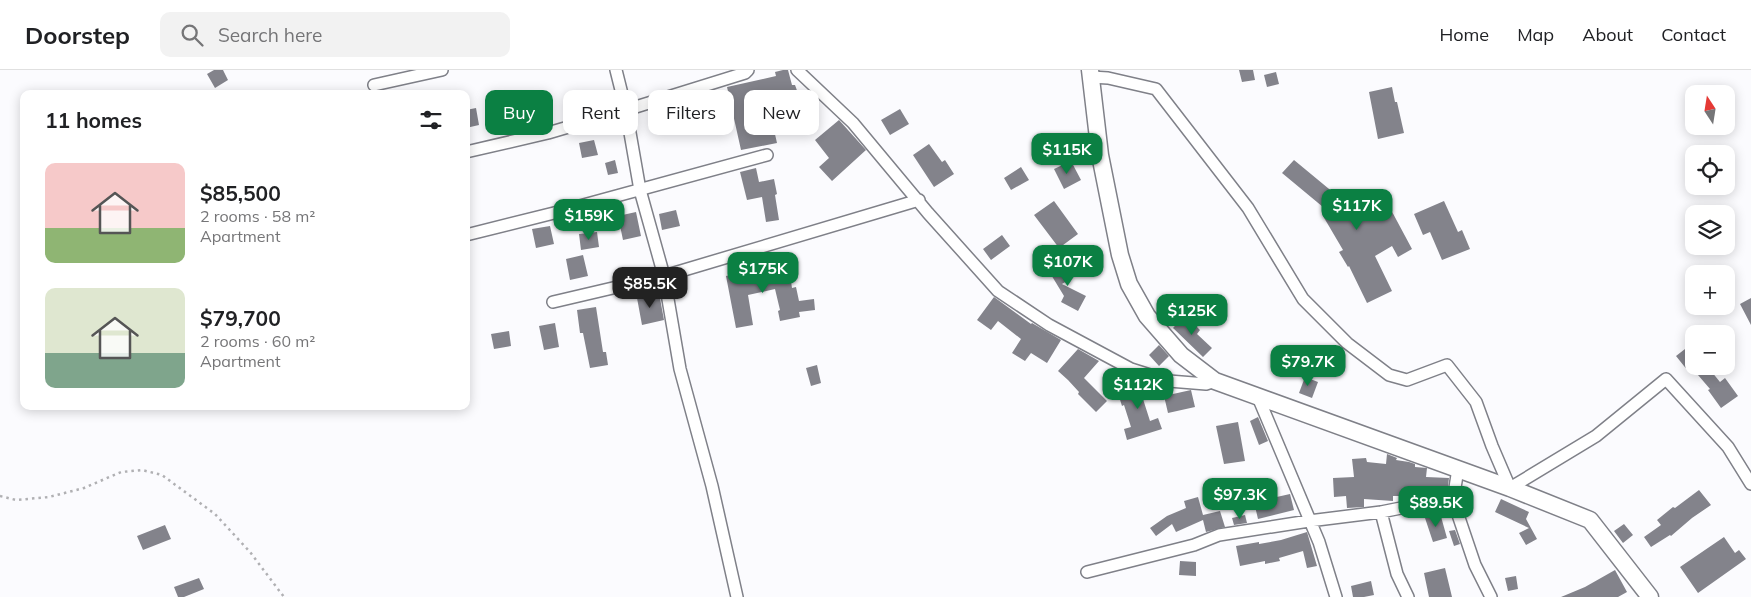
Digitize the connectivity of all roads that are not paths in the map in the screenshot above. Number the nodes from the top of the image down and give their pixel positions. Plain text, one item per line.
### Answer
1 (442, 70) edge
2 (616, 70) edge
3 (748, 70) edge
4 (796, 70) edge
5 (1091, 74) edge
6 (374, 85) dead end
7 (621, 90) edge
8 (638, 106) edge
9 (563, 129) edge
10 (630, 135) edge
11 (470, 151) edge
12 (767, 155) dead end
13 (640, 190) junction
14 (919, 200) junction
15 (470, 234) edge
16 (664, 276) junction
17 (553, 302) dead end
18 (1215, 381) junction
19 (1258, 397) junction
20 (1458, 469) junction
21 (1751, 484) edge
22 (1510, 488) junction
23 (1453, 500) junction
24 (1381, 512) junction
25 (1309, 521) junction
26 (1087, 572) dead end
27 (737, 597) edge
28 (1336, 597) edge
29 (1408, 597) edge
30 (1491, 597) edge
31 (1650, 597) edge

1 - 6 street
2 - 7 street
3 - 8 street
4 - 14 street
5 - 18 street
5 - 22 street
9 - 11 street
10 - 13 street
12 - 13 street
13 - 15 street
13 - 16 street
14 - 16 street
14 - 18 street
16 - 17 street
16 - 27 street
18 - 19 street
19 - 20 street
19 - 25 street
20 - 22 street
20 - 23 street
21 - 22 street
22 - 31 street
23 - 24 street
23 - 30 street
24 - 25 street
24 - 29 street
25 - 26 street
25 - 28 street

